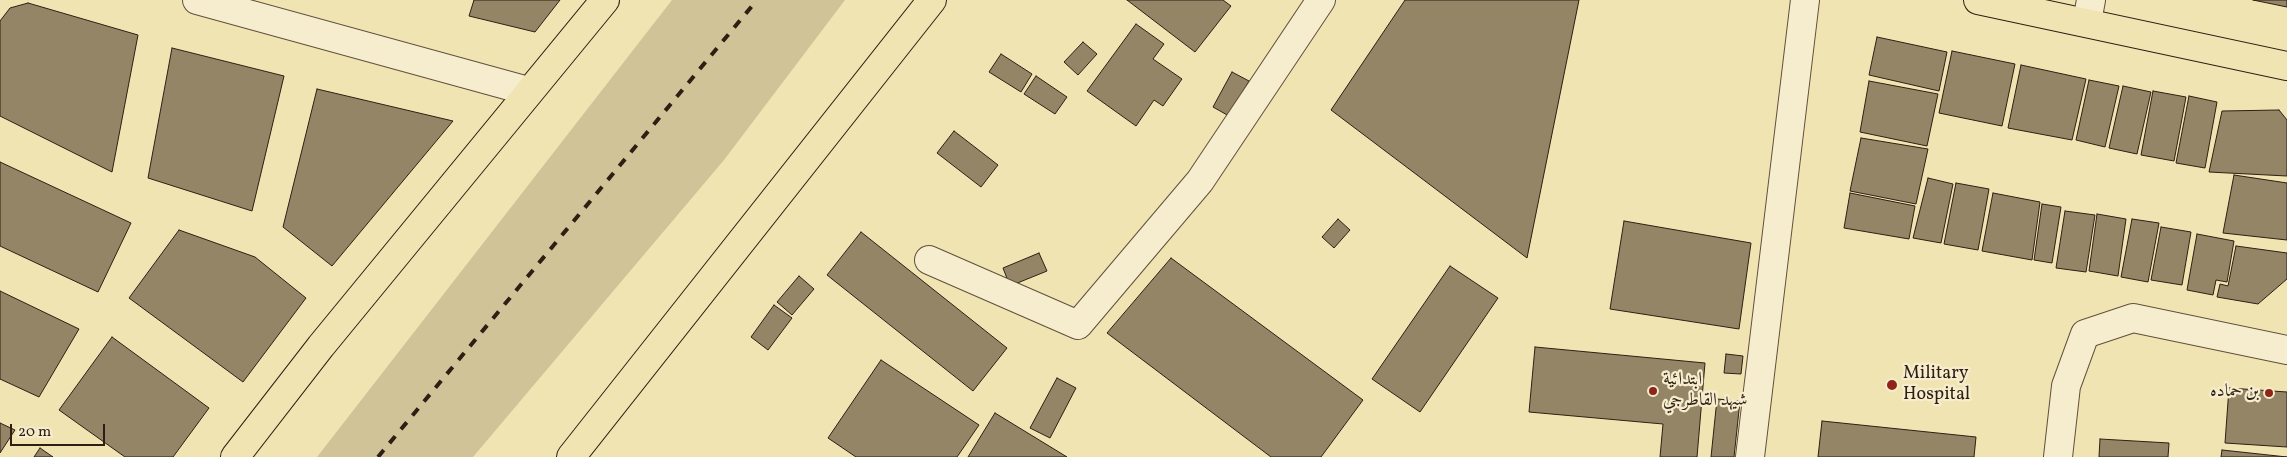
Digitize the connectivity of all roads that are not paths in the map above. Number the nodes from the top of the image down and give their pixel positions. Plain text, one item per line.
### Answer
1 (197, 0) edge
2 (605, 0) edge
3 (932, 0) edge
4 (1321, 0) edge
5 (1805, 0) edge
6 (1978, 0) edge
7 (2089, 11) edge
8 (2287, 66) edge
9 (528, 91) junction
10 (928, 260) dead end
11 (2287, 350) edge
12 (235, 457) edge
13 (571, 457) edge
14 (1750, 457) edge
15 (2058, 457) edge

1 - 9 street
2 - 9 main road
3 - 13 main road
4 - 10 street
5 - 14 street
6 - 7 main road
7 - 8 main road
9 - 12 main road
11 - 15 street

